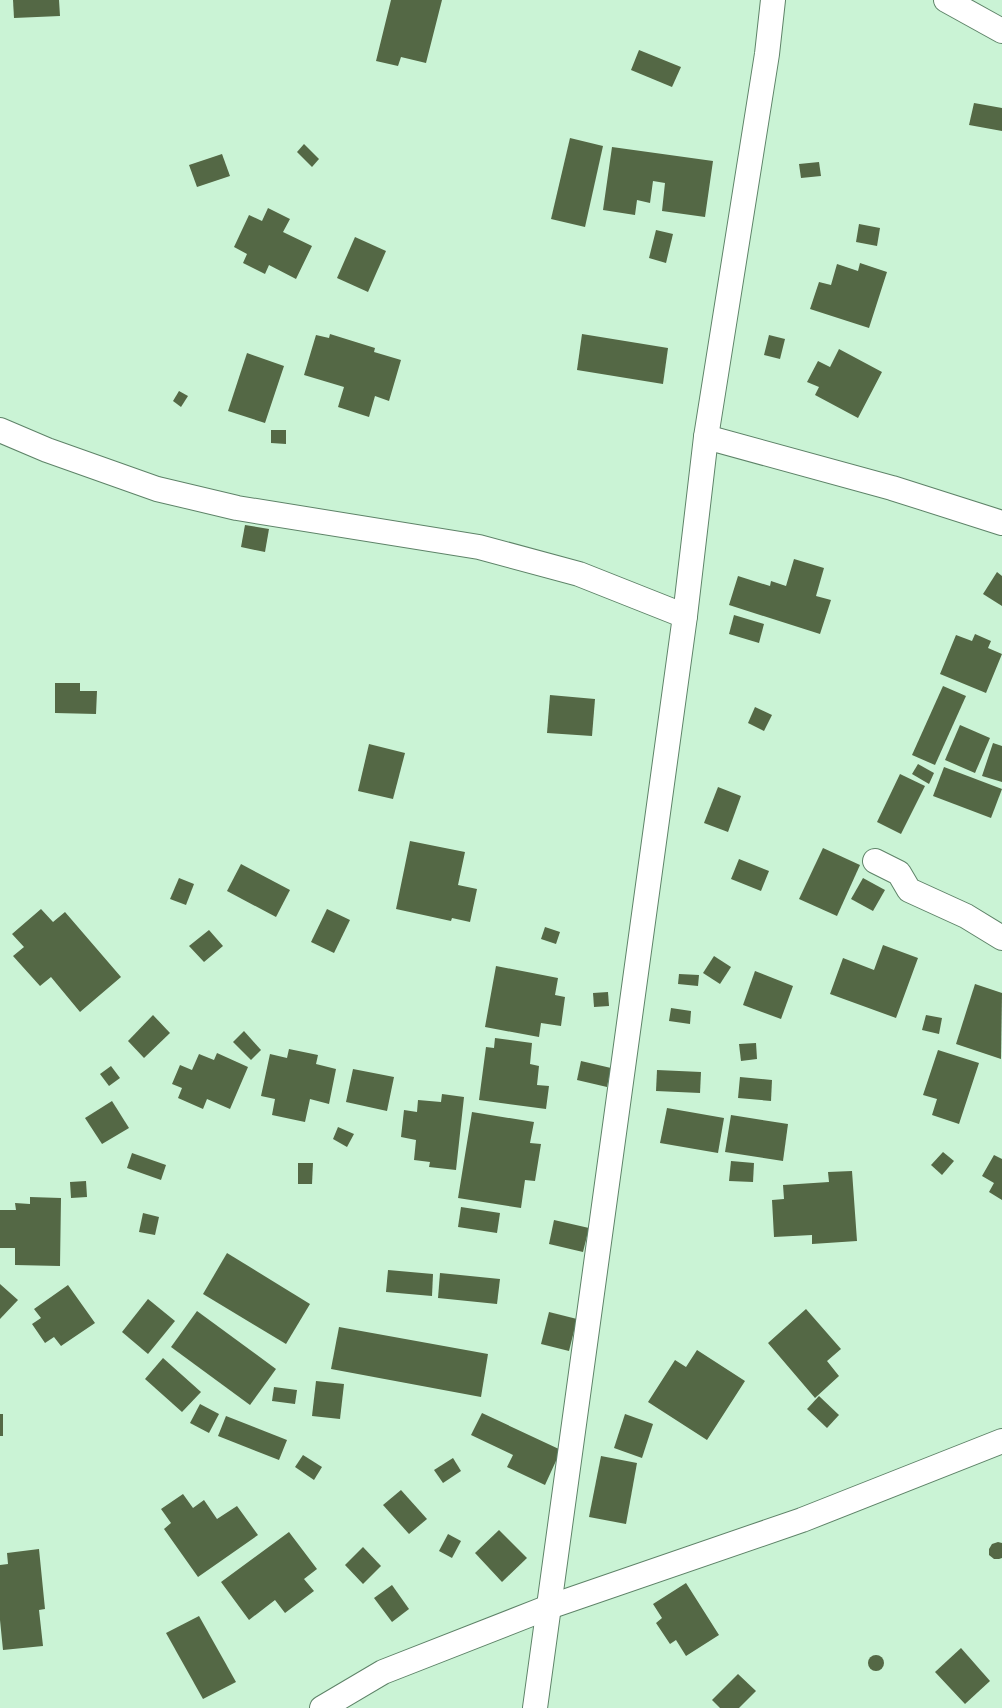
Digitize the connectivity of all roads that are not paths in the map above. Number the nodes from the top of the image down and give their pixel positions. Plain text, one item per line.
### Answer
1 (773, 0) edge
2 (946, 0) edge
3 (1002, 31) edge
4 (0, 430) edge
5 (706, 438) junction
6 (1002, 523) edge
7 (685, 616) junction
8 (875, 861) dead end
9 (1002, 938) edge
10 (1002, 1441) edge
11 (549, 1607) junction
12 (322, 1708) edge
13 (535, 1708) edge

1 - 5 street
2 - 3 street
4 - 7 street
5 - 6 street
5 - 7 street
7 - 11 street
8 - 9 street
10 - 11 street
11 - 12 street
11 - 13 street

